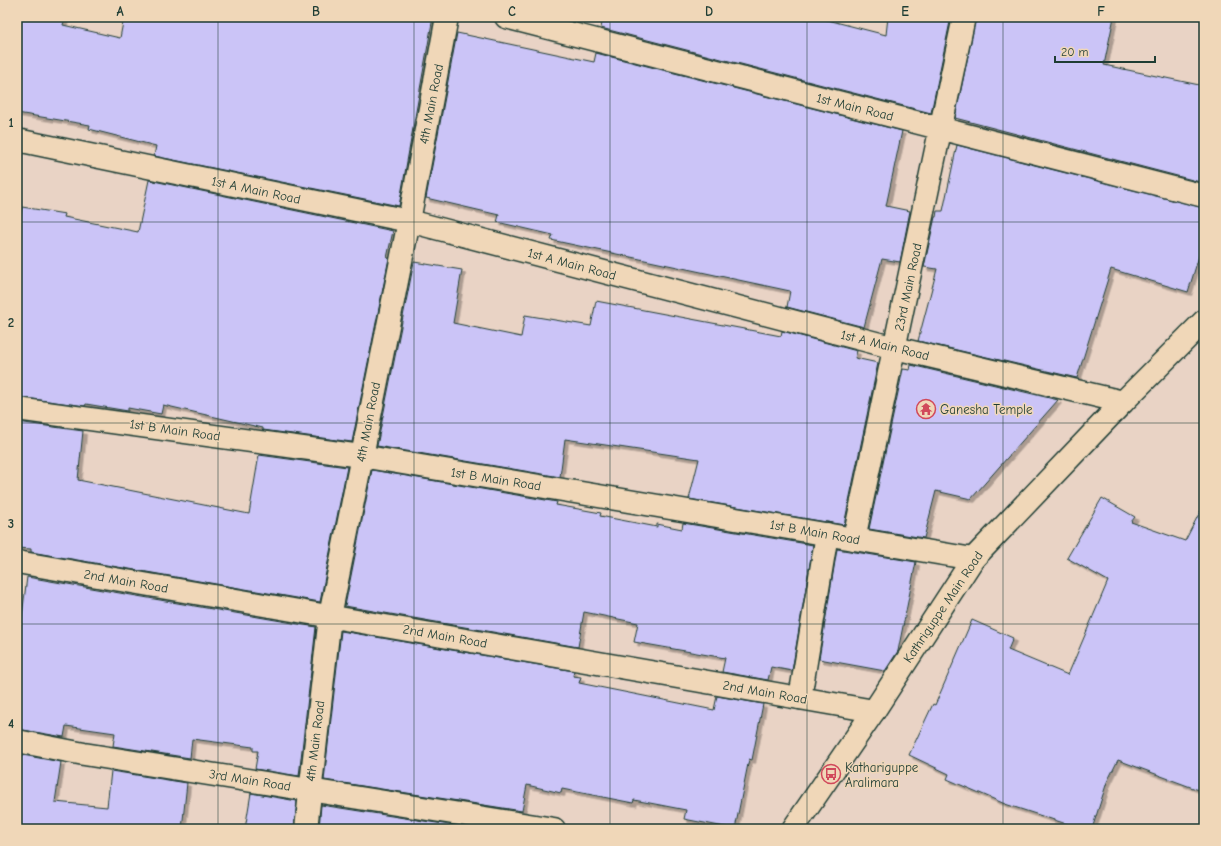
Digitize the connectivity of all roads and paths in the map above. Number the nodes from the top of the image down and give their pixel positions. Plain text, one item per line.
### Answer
1 (447, 17) edge
2 (506, 17) edge
3 (964, 17) edge
4 (940, 129) junction
5 (17, 140) edge
6 (1204, 196) edge
7 (409, 221) junction
8 (1204, 322) edge
9 (895, 348) junction
10 (1123, 402) junction
11 (17, 408) edge
12 (361, 456) junction
13 (827, 534) junction
14 (854, 539) junction
15 (973, 559) junction
16 (17, 562) edge
17 (330, 616) junction
18 (800, 698) junction
19 (874, 711) junction
20 (17, 741) edge
21 (310, 790) junction
22 (306, 829) edge
23 (554, 829) edge
24 (794, 829) edge

1 - 7 street, 4th Main Road
2 - 4 street, 1st Main Road
3 - 4 street, 23rd Main Road
4 - 6 street, 1st Main Road
4 - 9 street, 23rd Main Road
5 - 7 street, 1st A Main Road
7 - 9 street, 1st A Main Road
7 - 12 street, 4th Main Road
8 - 10 street, Kathriguppe Main Road
9 - 10 street, 1st A Main Road
9 - 14 street, 23rd Main Road
10 - 15 street, Kathriguppe Main Road
11 - 12 street, 1st B Main Road
12 - 13 street, 1st B Main Road
12 - 17 street, 4th Main Road
13 - 14 street, 1st B Main Road
13 - 18 street
14 - 15 street, 1st B Main Road
15 - 19 street, Kathriguppe Main Road
16 - 17 street, 2nd Main Road
17 - 18 street, 2nd Main Road
17 - 21 street, 4th Main Road
18 - 19 street, 2nd Main Road
19 - 24 street, Kathriguppe Main Road
20 - 21 street, 3rd Main Road
21 - 22 street, 4th Main Road
21 - 23 street, 3rd Main Road

